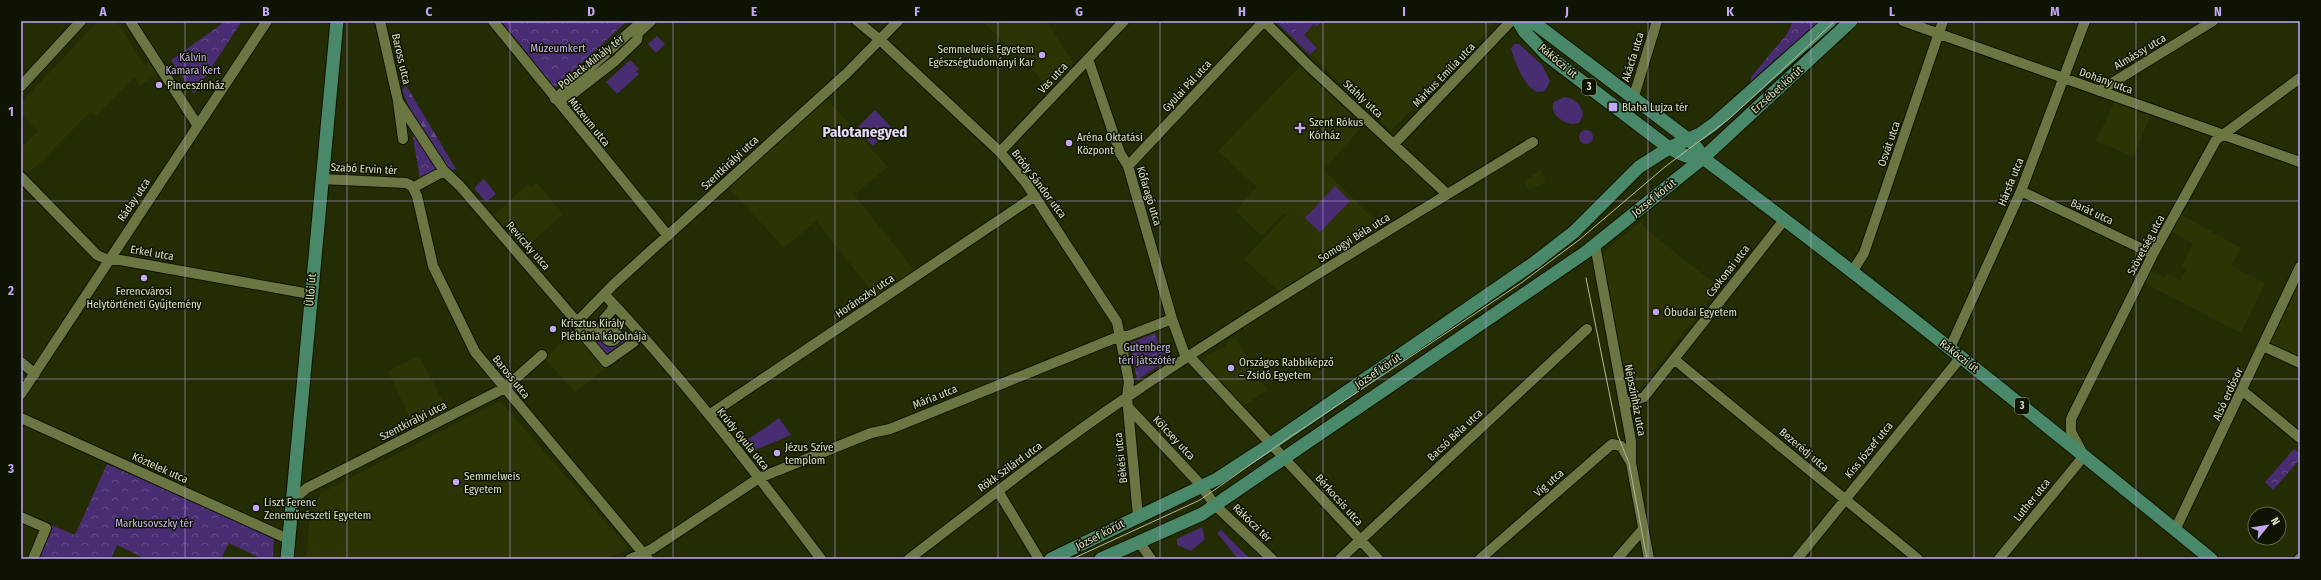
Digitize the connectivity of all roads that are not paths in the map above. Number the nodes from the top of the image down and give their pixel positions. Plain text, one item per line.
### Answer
1 (81, 21) edge
2 (130, 21) edge
3 (267, 21) edge
4 (337, 21) edge
5 (380, 21) edge
6 (493, 21) edge
7 (642, 21) edge
8 (652, 21) edge
9 (857, 21) edge
10 (898, 21) edge
11 (1124, 21) edge
12 (1264, 21) edge
13 (1511, 21) edge
14 (1518, 21) edge
15 (1527, 21) edge
16 (1657, 21) edge
17 (1851, 21) edge
18 (1903, 21) edge
19 (1943, 21) edge
20 (2085, 21) edge
21 (2213, 21) edge
22 (1829, 22) edge
23 (1938, 34) junction
24 (879, 39) junction
25 (1088, 59) junction
26 (2064, 78) junction
27 (2300, 78) edge
28 (21, 86) edge
29 (2099, 91) junction
30 (555, 99) junction
31 (1633, 99) junction
32 (398, 102) junction
33 (198, 126) junction
34 (2223, 134) junction
35 (403, 139) dead end
36 (1533, 142) dead end
37 (1394, 144) junction
38 (1679, 144) junction
39 (1000, 152) junction
40 (1703, 158) junction
41 (2300, 162) edge
42 (1128, 166) junction
43 (444, 171) junction
44 (21, 177) edge
45 (321, 179) junction
46 (406, 183) joint
47 (418, 186) dead end
48 (460, 186) joint
49 (2021, 191) junction
50 (1447, 194) junction
51 (1035, 196) junction
52 (1785, 219) junction
53 (668, 236) junction
54 (1595, 245) junction
55 (2153, 254) junction
56 (108, 260) junction
57 (2300, 267) edge
58 (1852, 272) junction
59 (310, 294) junction
60 (606, 295) junction
61 (613, 304) junction
62 (1172, 319) junction
63 (579, 323) junction
64 (1587, 329) dead end
65 (611, 332) junction
66 (1120, 336) junction
67 (640, 337) junction
68 (2263, 346) junction
69 (1950, 348) junction
70 (542, 355) dead end
71 (1187, 357) junction
72 (1961, 357) junction
73 (1675, 360) junction
74 (21, 362) edge
75 (2300, 363) edge
76 (35, 374) junction
77 (505, 388) junction
78 (2243, 391) junction
79 (21, 394) edge
80 (1127, 402) junction
81 (1624, 404) junction
82 (709, 416) junction
83 (21, 418) edge
84 (2300, 438) edge
85 (1271, 444) junction
86 (2084, 456) junction
87 (1283, 457) junction
88 (1631, 463) junction
89 (759, 478) junction
90 (1202, 486) junction
91 (998, 491) junction
92 (1844, 500) junction
93 (292, 501) junction
94 (1215, 505) junction
95 (1138, 516) junction
96 (21, 517) edge
97 (1643, 529) junction
98 (2175, 530) junction
99 (288, 539) junction
100 (1360, 540) junction
101 (1140, 543) junction
102 (646, 556) edge
103 (33, 559) edge
104 (287, 559) edge
105 (630, 559) edge
106 (821, 559) edge
107 (909, 559) edge
108 (1039, 559) edge
109 (1051, 559) edge
110 (1101, 559) edge
111 (1150, 559) edge
112 (1272, 559) edge
113 (1340, 559) edge
114 (1378, 559) edge
115 (1480, 559) edge
116 (1617, 559) edge
117 (1649, 559) edge
118 (1797, 559) edge
119 (1918, 559) edge
120 (1998, 559) edge
121 (2211, 559) edge

1 - 28 street
2 - 33 street
3 - 33 street, Ráday utca
4 - 45 main road, Üllői út
5 - 32 street, Baross utca
6 - 30 street, Múzeum utca
7 - 30 street, Pollack Mihály tér
8 - 30 street, Pollack Mihály tér
9 - 24 street, Bródy Sándor utca
10 - 24 street, Szentkirályi utca
11 - 25 street, Vas utca
12 - 37 street, Stáhly utca
12 - 42 street, Gyulai Pál utca
13 - 37 street, Márkus Emília utca
14 - 38 main road, Rákóczi út / 3
15 - 31 main road, Rákóczi út / 3
16 - 31 street, Akácfa utca
17 - 40 main road, Erzsébet körút
18 - 23 street, Dohány utca
19 - 23 street, Osvát utca
20 - 26 street, Hársfa utca
21 - 29 street, Almássy utca
22 - 38 main road, Erzsébet körút
23 - 26 street, Dohány utca
23 - 58 street, Osvát utca
24 - 39 street, Bródy Sándor utca
24 - 53 street, Szentkirályi utca
25 - 39 street, Vas utca
25 - 42 street, Kőfaragó utca
26 - 29 street, Dohány utca
26 - 49 street, Hársfa utca
27 - 34 street, Szövetség utca
29 - 34 street, Dohány utca
30 - 53 street, Múzeum utca
31 - 38 main road, Rákóczi út / 3
32 - 35 street, Baross utca
32 - 43 street, Baross utca
33 - 56 street, Ráday utca
34 - 41 street, Dohány utca
34 - 55 street, Szövetség utca
36 - 50 street, Somogyi Béla utca
37 - 50 street, Stáhly utca
38 - 40 main road, Rákóczi út / 3
38 - 40 main road, Rákóczi út / 3
38 - 85 main road, József körút
39 - 51 street, Bródy Sándor utca
40 - 52 main road, Rákóczi út / 3
40 - 54 main road, József körút
42 - 62 street, Kőfaragó utca
43 - 47 street
43 - 48 street, Baross utca
44 - 56 street, Erkel utca
45 - 46 street, Szabó Ervin tér
45 - 59 main road, Üllői út
46 - 77 street, Baross utca
48 - 63 street, Reviczky utca
49 - 55 street, Barát utca
49 - 69 street, Hársfa utca
50 - 71 street, Somogyi Béla utca
51 - 66 street, Bródy Sándor utca
51 - 82 street, Horánszky utca
52 - 58 main road, Rákóczi út / 3
52 - 73 street, Csokonai utca
53 - 60 street, Szentkirályi utca
54 - 81 street, Népszínház utca
54 - 87 main road, József körút
55 - 86 street, Szövetség utca
56 - 59 street, Erkel utca
56 - 76 street, Ráday utca
57 - 68 street, Alsó erdősor
58 - 69 main road, Rákóczi út / 3
59 - 93 main road, Üllői út
60 - 61 street, Krúdy Gyula utca
60 - 63 street, Szentkirályi utca
61 - 65 street
61 - 67 street, Krúdy Gyula utca
62 - 66 street, Mária utca
62 - 71 street, Kőfaragó utca
63 - 65 street
63 - 67 street
64 - 100 street, Bacsó Béla utca
65 - 67 street
66 - 80 street, Bródy Sándor utca
66 - 89 street, Mária utca
67 - 82 street, Krúdy Gyula utca
68 - 75 street
68 - 78 street, Alsó erdősor
69 - 72 main road, Rákóczi út / 3
70 - 77 street, Szentkirályi utca
71 - 80 street, Somogyi Béla utca
71 - 85 street, Bérkocsis utca
72 - 86 main road, Rákóczi út / 3
72 - 92 street, Kiss József utca
73 - 81 street, Csokonai utca
73 - 92 street, Bezerédj utca
74 - 76 street
76 - 79 street, Ráday utca
77 - 93 street, Szentkirályi utca
77 - 102 street, Baross utca
78 - 84 street
78 - 98 street, Alsó erdősor
80 - 90 street, Kölcsey utca
80 - 91 street, Rökk Szilárd utca
80 - 95 street, Békési utca
81 - 88 street, Népszínház utca
82 - 89 street, Krúdy Gyula utca
83 - 99 street, Köztelek utca
85 - 87 street, Bérkocsis utca
85 - 90 main road, József körút
86 - 98 main road, Rákóczi út / 3
86 - 120 street, Luther utca
87 - 94 main road, József körút
87 - 100 street, Bérkocsis utca
88 - 97 street, Népszínház utca
88 - 115 street, Víg utca
89 - 102 street, Mária utca
89 - 106 street, Krúdy Gyula utca
90 - 94 street, Kölcsey utca
90 - 95 main road, József körút
91 - 107 street, Rökk Szilárd utca
91 - 108 street
92 - 118 street, Kiss József utca
92 - 119 street, Bezerédj utca
93 - 99 main road, Üllői út
94 - 101 main road, József körút
94 - 112 street, Rákóczi tér
95 - 109 main road, József körút
96 - 103 street
97 - 116 street
97 - 117 street, Népszínház utca
98 - 121 main road, Rákóczi út / 3
99 - 104 main road, Üllői út
100 - 113 street, Bacsó Béla utca
100 - 114 street, Bérkocsis utca
101 - 110 main road, József körút
101 - 111 street
102 - 105 street

